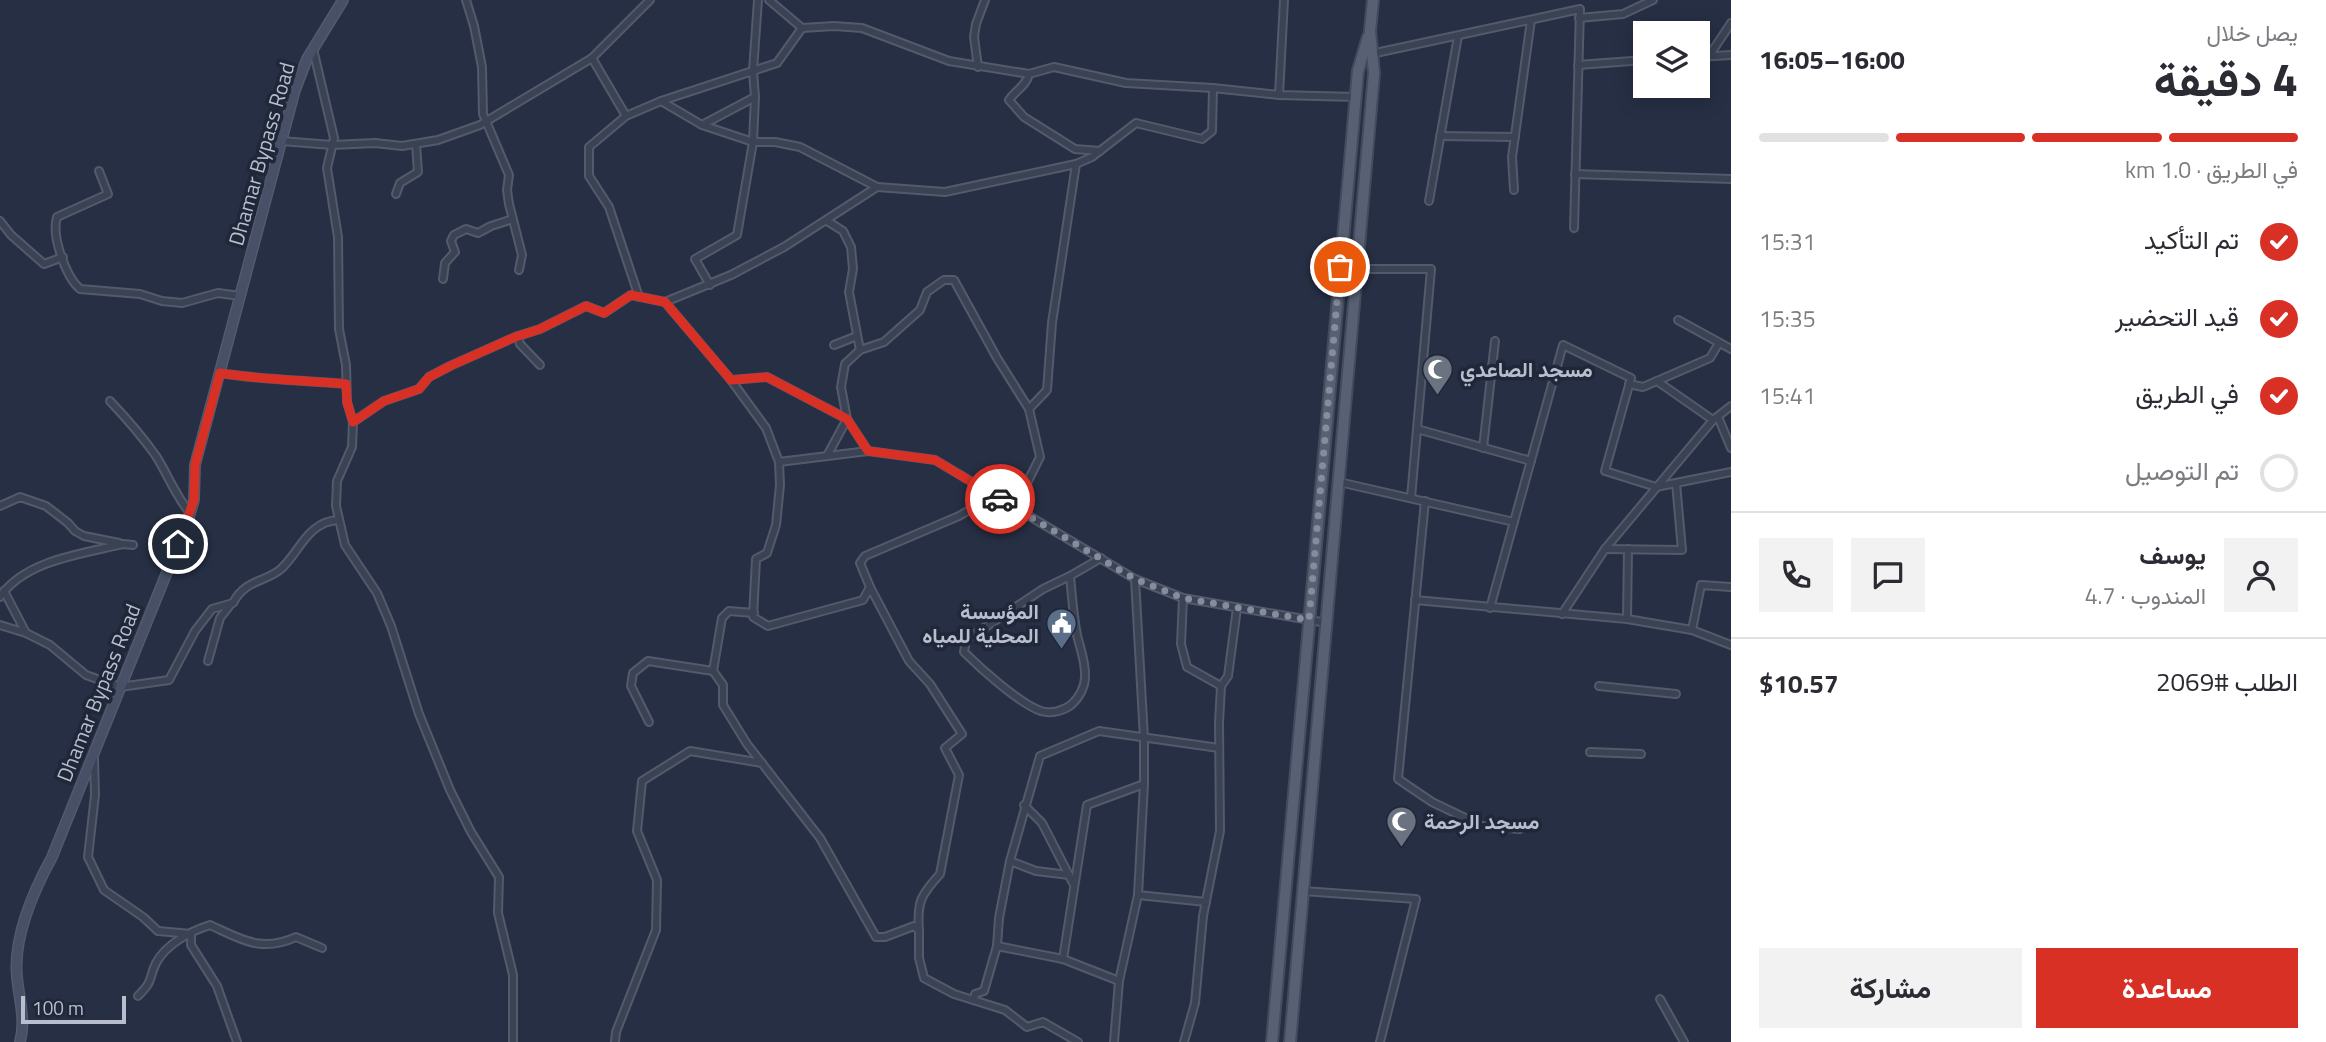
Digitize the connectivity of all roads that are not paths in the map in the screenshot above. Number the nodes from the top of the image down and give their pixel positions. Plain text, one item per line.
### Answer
1 (343, 0) edge
2 (466, 0) edge
3 (650, 0) edge
4 (758, 0) edge
5 (769, 0) edge
6 (985, 0) edge
7 (1284, 0) edge
8 (1373, 0) edge
9 (1579, 0) edge
10 (1653, 0) edge
11 (1580, 9) junction
12 (1579, 18) junction
13 (1531, 20) junction
14 (1731, 23) edge
15 (802, 28) junction
16 (1458, 36) junction
17 (313, 48) junction
18 (1368, 54) junction
19 (1710, 54) edge
20 (1731, 55) edge
21 (1710, 56) edge
22 (592, 58) junction
23 (1633, 62) edge
24 (1578, 65) junction
25 (978, 67) junction
26 (753, 71) junction
27 (1029, 74) junction
28 (1213, 88) junction
29 (1279, 96) junction
30 (755, 97) junction
31 (1356, 97) junction
32 (661, 101) junction
33 (626, 116) junction
34 (485, 122) junction
35 (702, 125) junction
36 (1440, 136) junction
37 (1515, 137) junction
38 (281, 141) junction
39 (753, 142) junction
40 (416, 144) junction
41 (332, 145) junction
42 (1100, 151) junction
43 (1076, 164) junction
44 (99, 171) dead end
45 (1575, 174) junction
46 (1731, 178) edge
47 (877, 187) junction
48 (1514, 190) dead end
49 (396, 194) dead end
50 (1429, 201) dead end
51 (513, 219) junction
52 (0, 221) edge
53 (827, 221) junction
54 (1574, 228) dead end
55 (63, 257) junction
56 (1357, 269) junction
57 (519, 270) dead end
58 (443, 279) dead end
59 (710, 285) junction
60 (240, 296) junction
61 (639, 297) junction
62 (665, 302) junction
63 (1678, 320) dead end
64 (518, 336) junction
65 (857, 337) junction
66 (1495, 341) dead end
67 (1719, 343) junction
68 (834, 345) dead end
69 (1731, 349) edge
70 (860, 350) junction
71 (540, 365) dead end
72 (220, 373) junction
73 (731, 380) junction
74 (1657, 381) junction
75 (346, 384) junction
76 (1629, 384) junction
77 (110, 401) dead end
78 (1731, 406) edge
79 (1029, 409) junction
80 (847, 419) junction
81 (1715, 419) junction
82 (353, 422) junction
83 (1417, 429) junction
84 (1483, 448) junction
85 (1731, 448) edge
86 (868, 451) junction
87 (827, 456) junction
88 (1531, 461) junction
89 (779, 462) junction
90 (1731, 472) edge
91 (1339, 482) junction
92 (1676, 483) junction
93 (1656, 487) junction
94 (995, 495) junction
95 (1411, 498) junction
96 (1425, 501) junction
97 (0, 506) edge
98 (1015, 508) junction
99 (190, 513) junction
100 (339, 520) junction
101 (1514, 522) junction
102 (1317, 532) junction
103 (1334, 535) junction
104 (122, 544) junction
105 (133, 545) dead end
106 (1605, 549) junction
107 (1628, 549) junction
108 (1101, 558) junction
109 (1070, 576) junction
110 (1135, 579) junction
111 (870, 587) junction
112 (1731, 587) edge
113 (2, 594) edge
114 (1183, 598) junction
115 (1415, 600) junction
116 (233, 603) junction
117 (1237, 608) junction
118 (1490, 608) junction
119 (754, 613) junction
120 (1562, 614) junction
121 (1627, 619) junction
122 (1309, 620) junction
123 (1327, 623) junction
124 (0, 625) edge
125 (1692, 630) junction
126 (26, 633) junction
127 (1731, 645) edge
128 (208, 661) dead end
129 (712, 671) junction
130 (1222, 686) junction
131 (1599, 686) dead end
132 (120, 687) junction
133 (1676, 694) dead end
134 (649, 722) dead end
135 (1144, 738) junction
136 (1219, 748) junction
137 (1590, 752) dead end
138 (93, 754) junction
139 (1641, 754) dead end
140 (762, 763) junction
141 (1144, 784) junction
142 (1024, 805) junction
143 (1520, 829) dead end
144 (1010, 861) junction
145 (1287, 861) junction
146 (1305, 865) junction
147 (1072, 874) junction
148 (1303, 891) junction
149 (1138, 895) junction
150 (1206, 902) junction
151 (919, 932) junction
152 (185, 933) junction
153 (997, 946) junction
154 (322, 948) dead end
155 (1280, 958) junction
156 (1063, 959) junction
157 (1296, 964) junction
158 (1119, 981) junction
159 (138, 996) dead end
160 (1661, 999) dead end
161 (974, 1000) junction
162 (20, 1042) edge
163 (237, 1042) edge
164 (513, 1042) edge
165 (615, 1042) edge
166 (1078, 1042) edge
167 (1114, 1042) edge
168 (1184, 1042) edge
169 (1272, 1042) edge
170 (1290, 1042) edge
171 (1380, 1042) edge
172 (1684, 1042) edge

1 - 17 main road, Dhamar Bypass Road
2 - 34 street
3 - 22 street
4 - 26 street
5 - 15 street
6 - 25 street
7 - 29 street
8 - 18 main road
9 - 11 street
10 - 12 street
11 - 12 street
11 - 13 street
12 - 24 street
13 - 16 street
13 - 37 street
14 - 19 street
15 - 25 street
15 - 26 street
16 - 18 street
16 - 36 street
17 - 38 main road, Dhamar Bypass Road
17 - 41 street
18 - 31 main road
18 - 56 main road
20 - 21 street
22 - 33 street
22 - 34 street
23 - 24 street
24 - 45 street
25 - 27 street
26 - 30 street
26 - 32 street
27 - 28 street
27 - 42 street
28 - 29 street
28 - 42 street
29 - 31 street
30 - 35 street
30 - 39 street
31 - 102 main road
32 - 33 street
32 - 35 street
33 - 61 street
34 - 40 street
34 - 51 street
35 - 39 street
36 - 37 street
36 - 50 street
37 - 48 street
38 - 41 street
38 - 60 main road, Dhamar Bypass Road
39 - 47 street
39 - 59 street
40 - 41 street
40 - 49 street
41 - 75 street
42 - 43 street
43 - 47 street
43 - 79 street
44 - 55 street
45 - 46 street
45 - 54 street
47 - 53 street
51 - 57 street
51 - 58 street
52 - 55 street
53 - 59 street
53 - 65 street
55 - 60 street
56 - 83 street
56 - 91 main road
59 - 62 street
60 - 72 main road, Dhamar Bypass Road
61 - 62 street
61 - 64 street
62 - 73 street
63 - 67 street
64 - 71 street
64 - 82 street
65 - 68 street
65 - 70 street
66 - 84 street
67 - 69 street
67 - 74 street
70 - 79 street
70 - 80 street
72 - 75 street
72 - 99 main road, Dhamar Bypass Road
73 - 80 street
73 - 89 street
74 - 76 street
74 - 81 street
75 - 82 street
76 - 88 street
76 - 93 street
77 - 99 street
78 - 81 street
79 - 98 street
80 - 86 street
80 - 87 street
81 - 85 street
81 - 93 street
82 - 100 street
83 - 84 street
83 - 95 street
84 - 88 street
86 - 87 street
86 - 94 street
87 - 89 street
88 - 101 street
89 - 119 street
90 - 92 street
91 - 95 street
91 - 103 main road
92 - 93 street
92 - 107 street
93 - 106 street
94 - 98 street
94 - 111 street
95 - 96 street
96 - 101 street
96 - 115 street
97 - 104 street
98 - 108 street
99 - 132 main road, Dhamar Bypass Road
100 - 116 street
100 - 164 street
101 - 118 street
102 - 103 main road
102 - 122 main road
103 - 123 main road
104 - 105 street
104 - 113 street
106 - 107 street
106 - 120 street
107 - 121 street
108 - 109 street
108 - 110 street
109 - 109 street
110 - 114 street
110 - 135 street
111 - 119 street
111 - 151 street
112 - 125 street
113 - 126 street
114 - 117 street
114 - 130 street
115 - 118 street
115 - 143 street
116 - 128 street
116 - 132 street
117 - 122 street
117 - 130 street
118 - 120 street
119 - 129 street
120 - 121 street
121 - 125 street
122 - 123 street
122 - 145 main road
123 - 146 main road
124 - 126 street
125 - 127 street
126 - 132 street
129 - 134 street
129 - 140 street
130 - 136 street
131 - 133 street
132 - 138 main road, Dhamar Bypass Road
135 - 136 street
135 - 141 street
135 - 142 street
136 - 150 street
137 - 139 street
138 - 152 street
138 - 162 main road, Dhamar Bypass Road
140 - 151 street
140 - 165 street
141 - 147 street
141 - 149 street
142 - 144 street
142 - 147 street
144 - 147 street
144 - 153 street
145 - 146 main road
145 - 155 main road
146 - 148 main road
147 - 156 street
148 - 157 main road
148 - 171 street
149 - 150 street
149 - 158 street
150 - 168 street
151 - 161 street
152 - 154 street
152 - 159 street
152 - 163 street
153 - 156 street
153 - 161 street
155 - 157 main road
155 - 169 main road
156 - 158 street
157 - 170 main road
158 - 167 street
160 - 172 street
161 - 166 street

